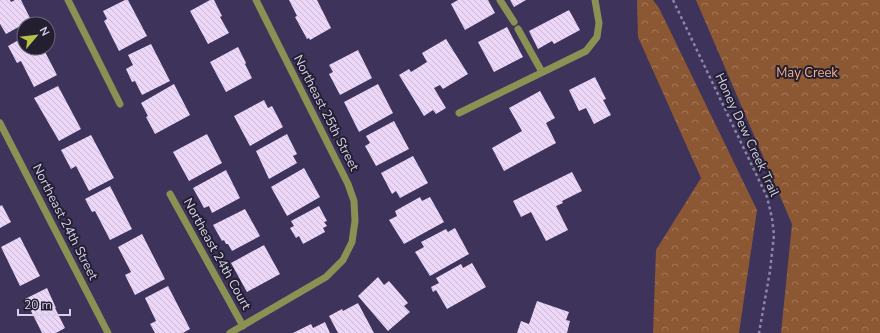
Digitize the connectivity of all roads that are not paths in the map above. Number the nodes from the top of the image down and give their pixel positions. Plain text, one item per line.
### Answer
1 (68, 0) edge
2 (256, 0) edge
3 (500, 0) edge
4 (595, 0) edge
5 (542, 72) junction
6 (120, 104) dead end
7 (459, 113) dead end
8 (0, 122) edge
9 (170, 194) dead end
10 (243, 326) junction
11 (108, 333) edge
12 (230, 333) edge

1 - 6 street
2 - 10 street, Northeast 25th Street
3 - 5 street
4 - 5 street
5 - 7 street
8 - 11 street, Northeast 24th Street
9 - 10 street, Northeast 24th Court
10 - 12 street

